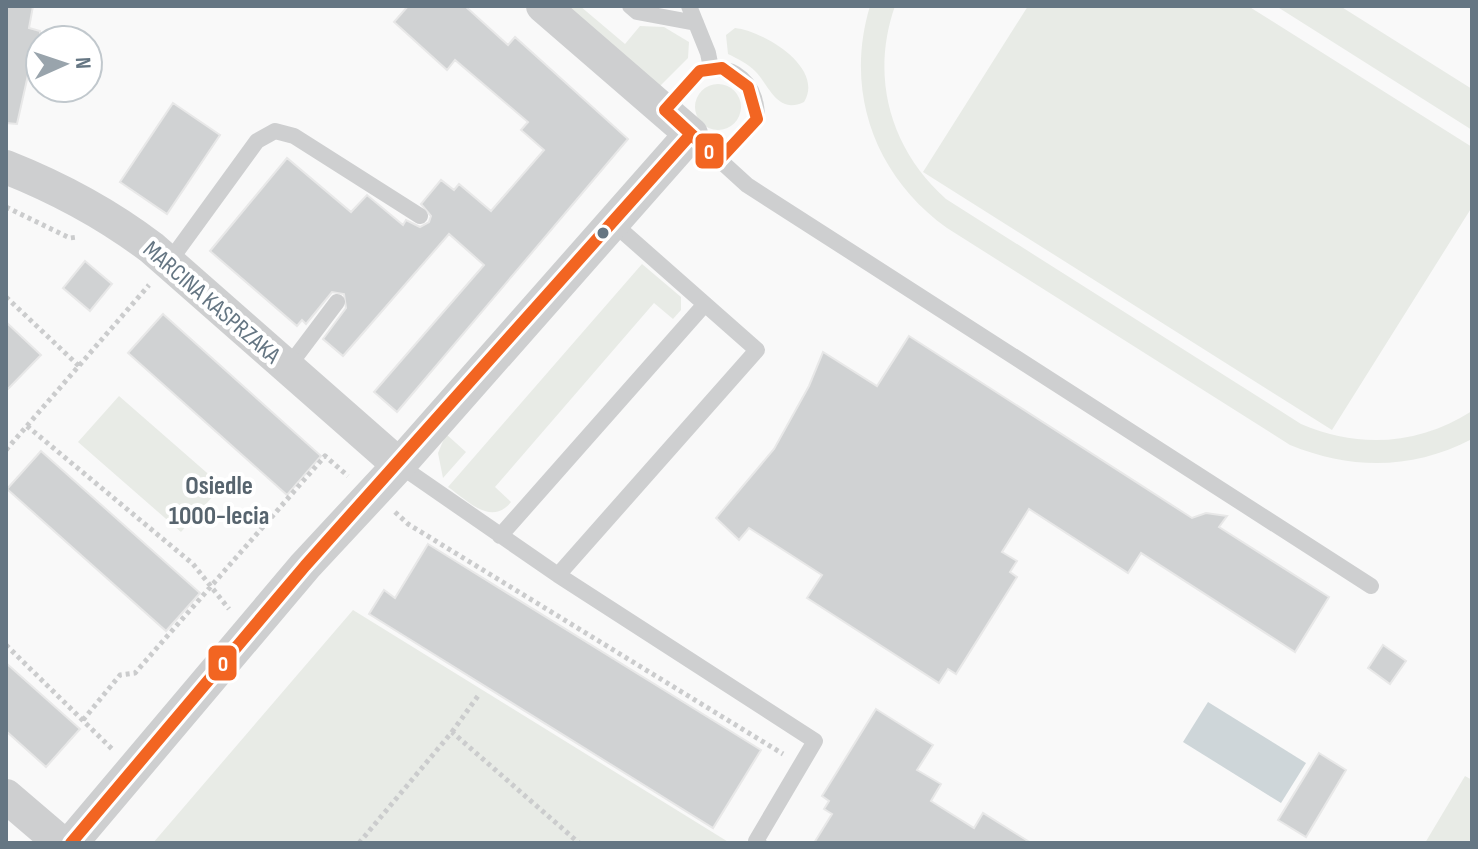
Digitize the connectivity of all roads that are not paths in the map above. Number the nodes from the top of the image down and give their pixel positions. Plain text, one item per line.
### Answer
1 (543, 6) edge
2 (630, 6) edge
3 (689, 6) edge
4 (696, 23) junction
5 (711, 68) junction
6 (665, 110) junction
7 (691, 134) junction
8 (719, 160) junction
9 (6, 167) edge
10 (420, 216) dead end
11 (613, 223) junction
12 (159, 273) junction
13 (337, 302) dead end
14 (705, 304) junction
15 (288, 367) junction
16 (399, 465) junction
17 (500, 536) junction
18 (558, 575) junction
19 (1371, 586) dead end
20 (6, 796) edge
21 (61, 843) edge
22 (71, 843) edge
23 (759, 843) edge

1 - 6 street
2 - 4 lane
3 - 4 lane
4 - 5 lane
5 - 6 lane
5 - 8 lane
6 - 7 street
7 - 8 lane
7 - 11 street
8 - 19 lane
9 - 12 street, MARCINA KASPRZAKA
10 - 12 lane
11 - 14 lane
11 - 16 street
12 - 15 street, MARCINA KASPRZAKA
13 - 15 lane
14 - 17 lane
14 - 18 lane
15 - 16 street, MARCINA KASPRZAKA
16 - 17 lane
16 - 22 street
17 - 18 lane
18 - 23 lane
20 - 21 street

